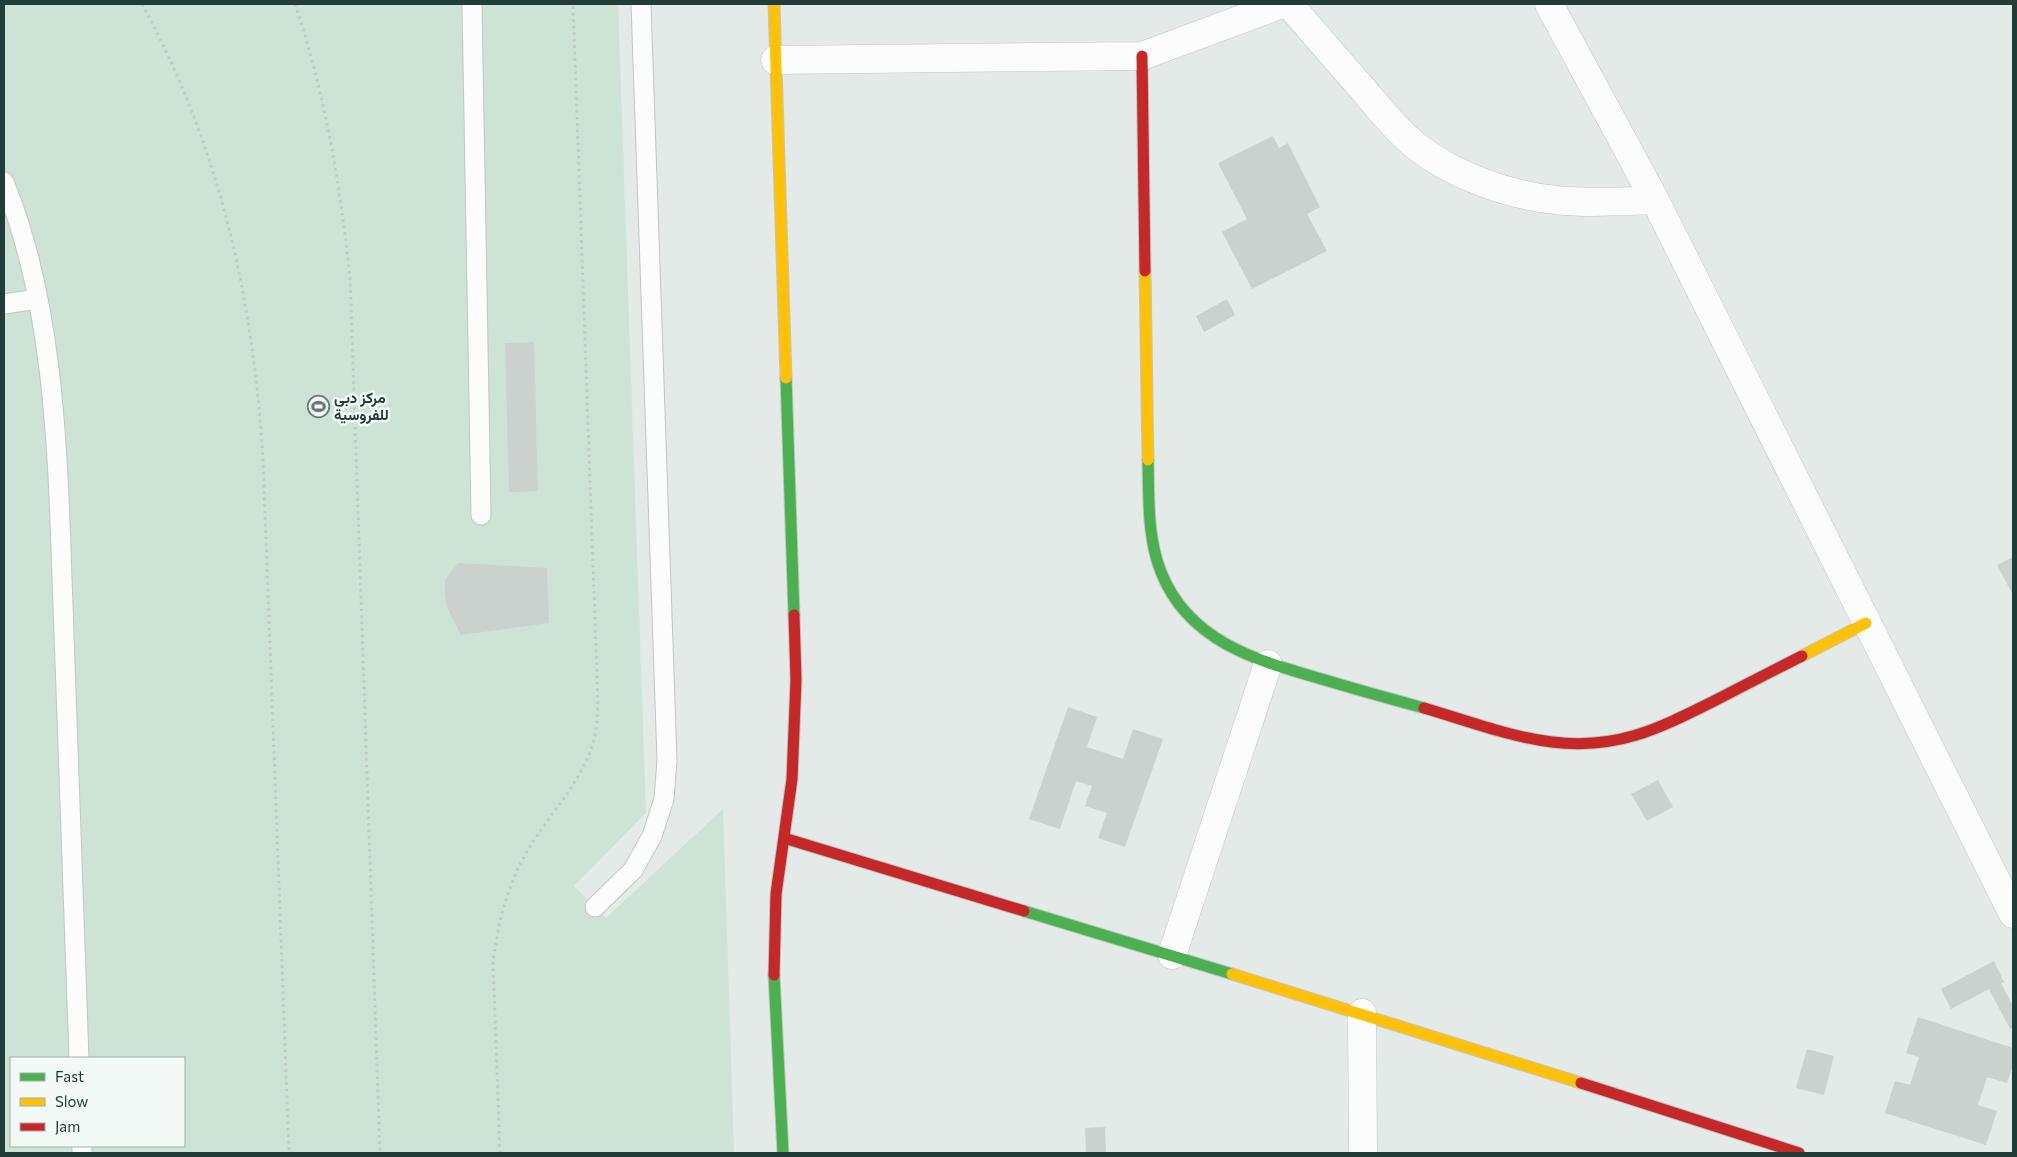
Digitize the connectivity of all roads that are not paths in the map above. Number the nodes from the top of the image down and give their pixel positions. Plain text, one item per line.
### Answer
1 (472, 4) edge
2 (641, 4) edge
3 (774, 4) edge
4 (1282, 4) edge
5 (1289, 4) edge
6 (1549, 4) edge
7 (1142, 56) junction
8 (775, 60) junction
9 (4, 182) edge
10 (1655, 200) junction
11 (37, 299) junction
12 (4, 304) edge
13 (481, 515) dead end
14 (1866, 623) junction
15 (1268, 664) junction
16 (784, 838) junction
17 (595, 906) dead end
18 (2013, 914) edge
19 (1172, 955) junction
20 (1362, 1013) junction
21 (79, 1057) edge
22 (783, 1153) edge
23 (1363, 1153) edge
24 (1799, 1153) edge

1 - 13 lane
2 - 17 lane
3 - 8 street
4 - 7 street
5 - 10 street
6 - 10 street
7 - 8 street
7 - 15 street
8 - 16 street
9 - 11 lane
10 - 14 street
11 - 12 lane
11 - 21 lane
14 - 15 street
14 - 18 street
15 - 19 street
16 - 19 street
16 - 22 street
19 - 20 street
20 - 23 street
20 - 24 street

